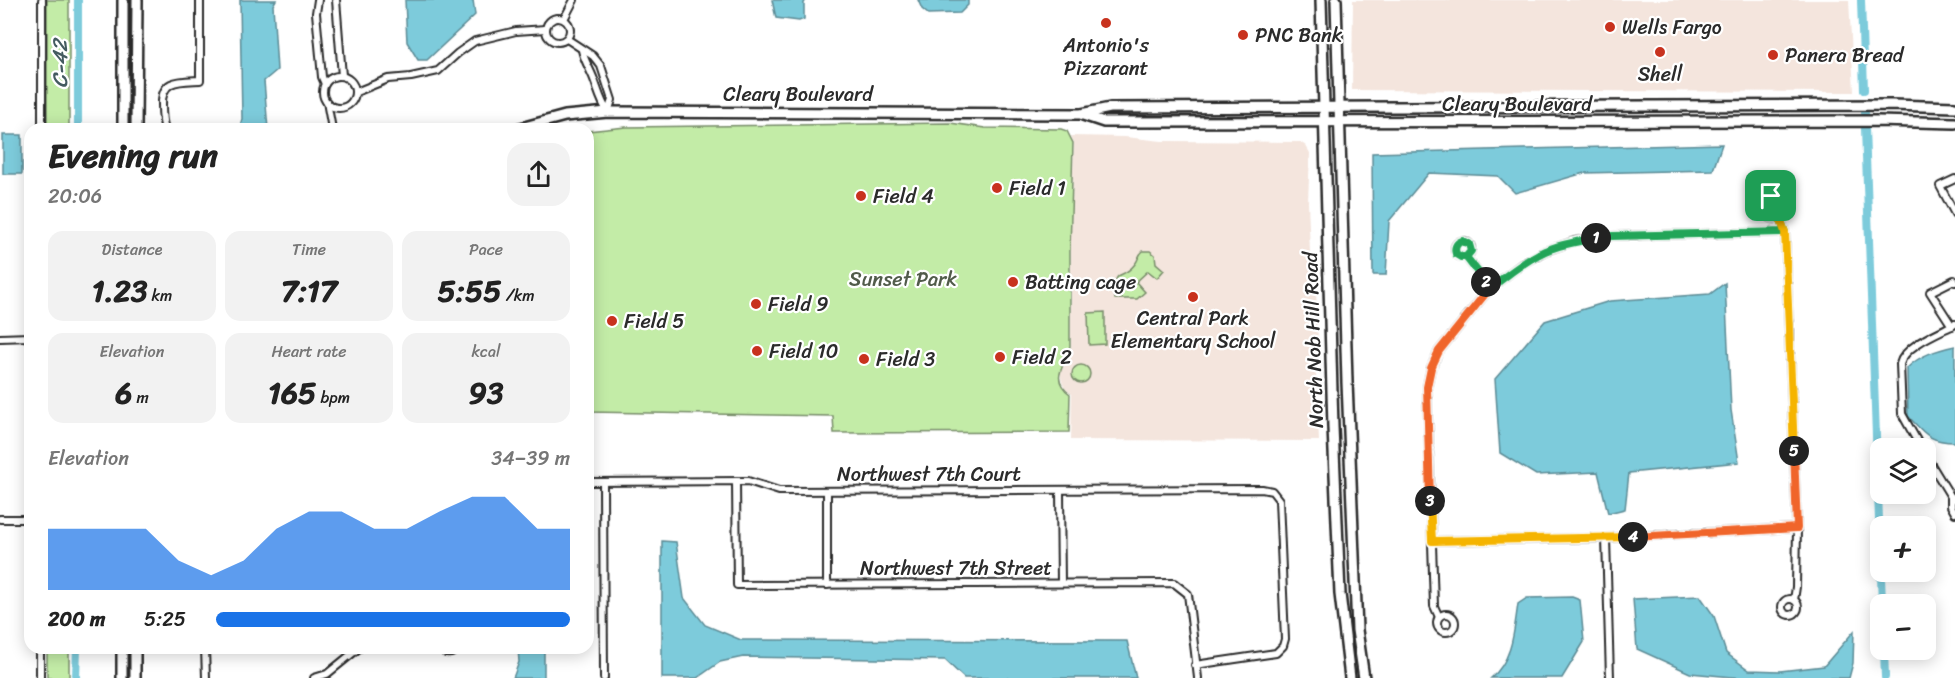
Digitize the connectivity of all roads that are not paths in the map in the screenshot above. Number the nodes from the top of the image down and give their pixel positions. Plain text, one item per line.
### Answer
1 (42, 0) edge
2 (123, 0) edge
3 (137, 0) edge
4 (200, 0) edge
5 (318, 0) edge
6 (336, 0) edge
7 (574, 0) edge
8 (1320, 0) edge
9 (1336, 0) edge
10 (564, 19) junction
11 (546, 29) junction
12 (567, 39) junction
13 (582, 50) junction
14 (342, 76) junction
15 (325, 84) junction
16 (356, 92) junction
17 (327, 102) junction
18 (1324, 107) junction
19 (1340, 107) junction
20 (1955, 107) edge
21 (608, 112) junction
22 (1080, 114) junction
23 (1325, 121) junction
24 (1341, 122) junction
25 (42, 123) edge
26 (123, 123) edge
27 (136, 123) edge
28 (162, 123) edge
29 (331, 123) edge
30 (539, 123) edge
31 (1955, 123) edge
32 (1955, 179) edge
33 (1955, 214) edge
34 (1780, 218) dead end
35 (1785, 232) junction
36 (1466, 257) dead end
37 (1955, 282) edge
38 (1490, 288) junction
39 (1953, 325) edge
40 (24, 337) edge
41 (0, 338) edge
42 (1915, 438) edge
43 (1936, 472) edge
44 (736, 481) junction
45 (594, 482) edge
46 (603, 482) junction
47 (827, 491) junction
48 (1060, 491) junction
49 (1953, 498) edge
50 (1955, 513) edge
51 (0, 519) edge
52 (24, 519) edge
53 (1797, 528) junction
54 (1606, 538) junction
55 (1432, 541) junction
56 (1060, 583) junction
57 (827, 585) junction
58 (1794, 600) dead end
59 (1439, 617) dead end
60 (40, 654) edge
61 (122, 654) edge
62 (135, 654) edge
63 (205, 654) edge
64 (352, 654) edge
65 (1195, 665) junction
66 (40, 678) edge
67 (122, 678) edge
68 (135, 678) edge
69 (206, 678) edge
70 (314, 678) edge
71 (604, 678) edge
72 (1198, 678) edge
73 (1350, 678) edge
74 (1364, 678) edge
75 (1610, 678) edge

1 - 25 street
2 - 26 street
3 - 27 street
4 - 28 street
5 - 15 street
6 - 14 street
7 - 10 street
8 - 18 street, North Nob Hill Road
9 - 19 street, North Nob Hill Road
10 - 11 street
10 - 12 street
11 - 12 street
11 - 16 street
12 - 13 street
13 - 21 street
13 - 21 street
14 - 15 street
14 - 16 street
15 - 17 street
16 - 17 street
17 - 29 street
18 - 19 street, Cleary Boulevard
18 - 22 street, Cleary Boulevard
18 - 23 street, North Nob Hill Road
19 - 20 street, Cleary Boulevard
19 - 24 street, North Nob Hill Road
21 - 22 street, Cleary Boulevard
21 - 30 street, Cleary Boulevard
22 - 23 street, Cleary Boulevard
23 - 24 street, Cleary Boulevard
23 - 73 street, North Nob Hill Road
24 - 31 street, Cleary Boulevard
24 - 74 street, North Nob Hill Road
32 - 33 street
34 - 35 street
35 - 38 street
35 - 53 street
36 - 38 street
37 - 39 street
38 - 55 street
39 - 42 street
40 - 41 street
43 - 49 street
44 - 46 street, Northwest 7th Court
44 - 47 street, Northwest 7th Court
44 - 57 street, Northwest 7th Street
45 - 46 street, Northwest 7th Court
46 - 71 street
47 - 48 street, Northwest 7th Court
47 - 57 street
48 - 56 street
48 - 65 street, Northwest 7th Court
49 - 50 street
51 - 52 street
53 - 54 street
53 - 58 street
54 - 55 street
54 - 75 street
55 - 59 street
56 - 57 street, Northwest 7th Street
56 - 65 street, Northwest 7th Street
60 - 66 street
61 - 67 street
62 - 68 street
63 - 69 street
64 - 70 street
65 - 72 street

